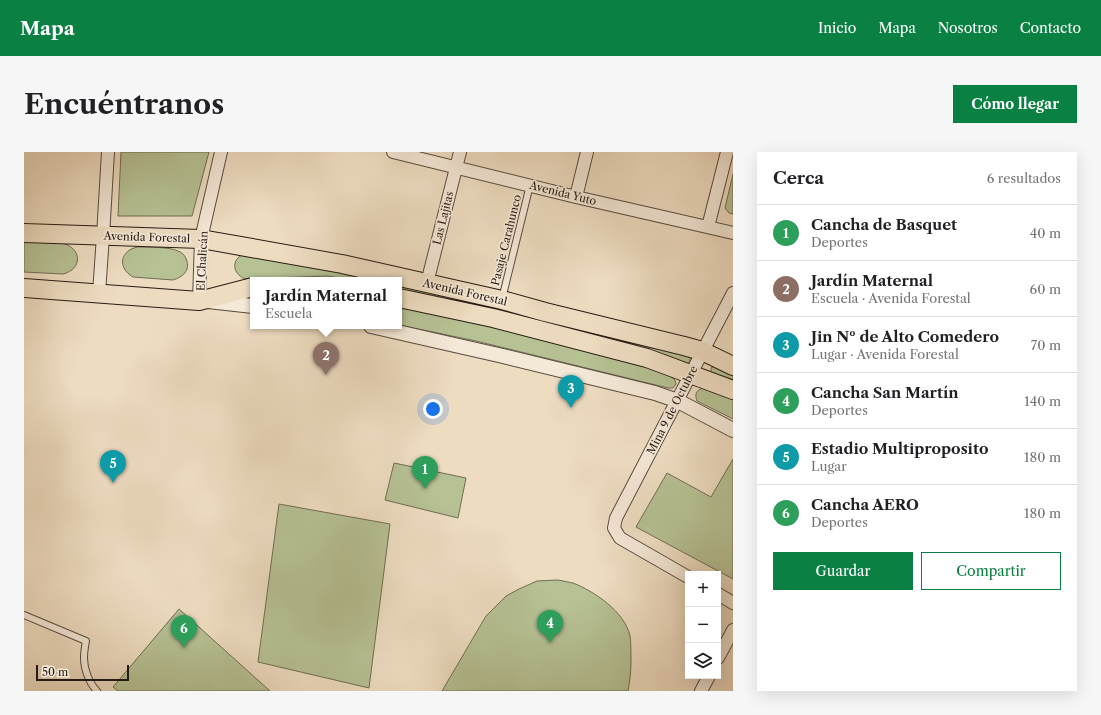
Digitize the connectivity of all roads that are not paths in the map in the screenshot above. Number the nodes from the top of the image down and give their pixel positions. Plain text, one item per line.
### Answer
1 (108, 152) edge
2 (221, 152) edge
3 (393, 152) edge
4 (460, 152) edge
5 (587, 152) edge
6 (727, 152) edge
7 (456, 167) junction
8 (530, 185) junction
9 (576, 196) junction
10 (708, 227) junction
11 (24, 233) edge
12 (733, 233) edge
13 (103, 236) junction
14 (201, 239) junction
15 (400, 277) edge
16 (402, 277) edge
17 (427, 283) junction
18 (24, 288) edge
19 (250, 288) edge
20 (733, 293) edge
21 (99, 294) junction
22 (402, 299) edge
23 (199, 300) junction
24 (502, 300) junction
25 (250, 306) edge
26 (384, 329) edge
27 (702, 351) junction
28 (733, 366) edge
29 (690, 375) junction
30 (733, 390) edge
31 (678, 401) junction
32 (733, 430) edge
33 (685, 575) edge
34 (721, 596) edge
35 (733, 603) edge
36 (24, 614) edge
37 (733, 630) edge
38 (721, 652) edge
39 (707, 679) edge
40 (97, 691) edge
41 (701, 691) edge

1 - 13 street
2 - 14 street, El Chalicán
3 - 7 street, Avenida Yuto
4 - 7 street, Las Lajitas
5 - 9 street
6 - 10 street
7 - 8 street, Avenida Yuto
7 - 17 street, Las Lajitas
8 - 9 street, Avenida Yuto
8 - 24 lane, Pasaje Carahunco
9 - 10 street, Avenida Yuto
10 - 12 street, Avenida Yuto
11 - 13 main road, Avenida Forestal
13 - 14 main road, Avenida Forestal
13 - 21 street
14 - 15 main road, Avenida Forestal
14 - 23 street, El Chalicán
16 - 17 main road, Avenida Forestal
17 - 24 main road, Avenida Forestal
18 - 21 main road
19 - 23 main road
20 - 27 street, Mina 9 de Octubre
21 - 23 main road
22 - 29 main road, Avenida Forestal
23 - 25 street
24 - 27 main road, Avenida Forestal
26 - 31 street
27 - 28 main road, Avenida Forestal
27 - 29 street, Mina 9 de Octubre
29 - 30 main road, Avenida Forestal
29 - 31 street, Mina 9 de Octubre
31 - 32 street
31 - 33 street, Mina 9 de Octubre
34 - 35 street
36 - 40 lane
37 - 38 street
39 - 41 street

